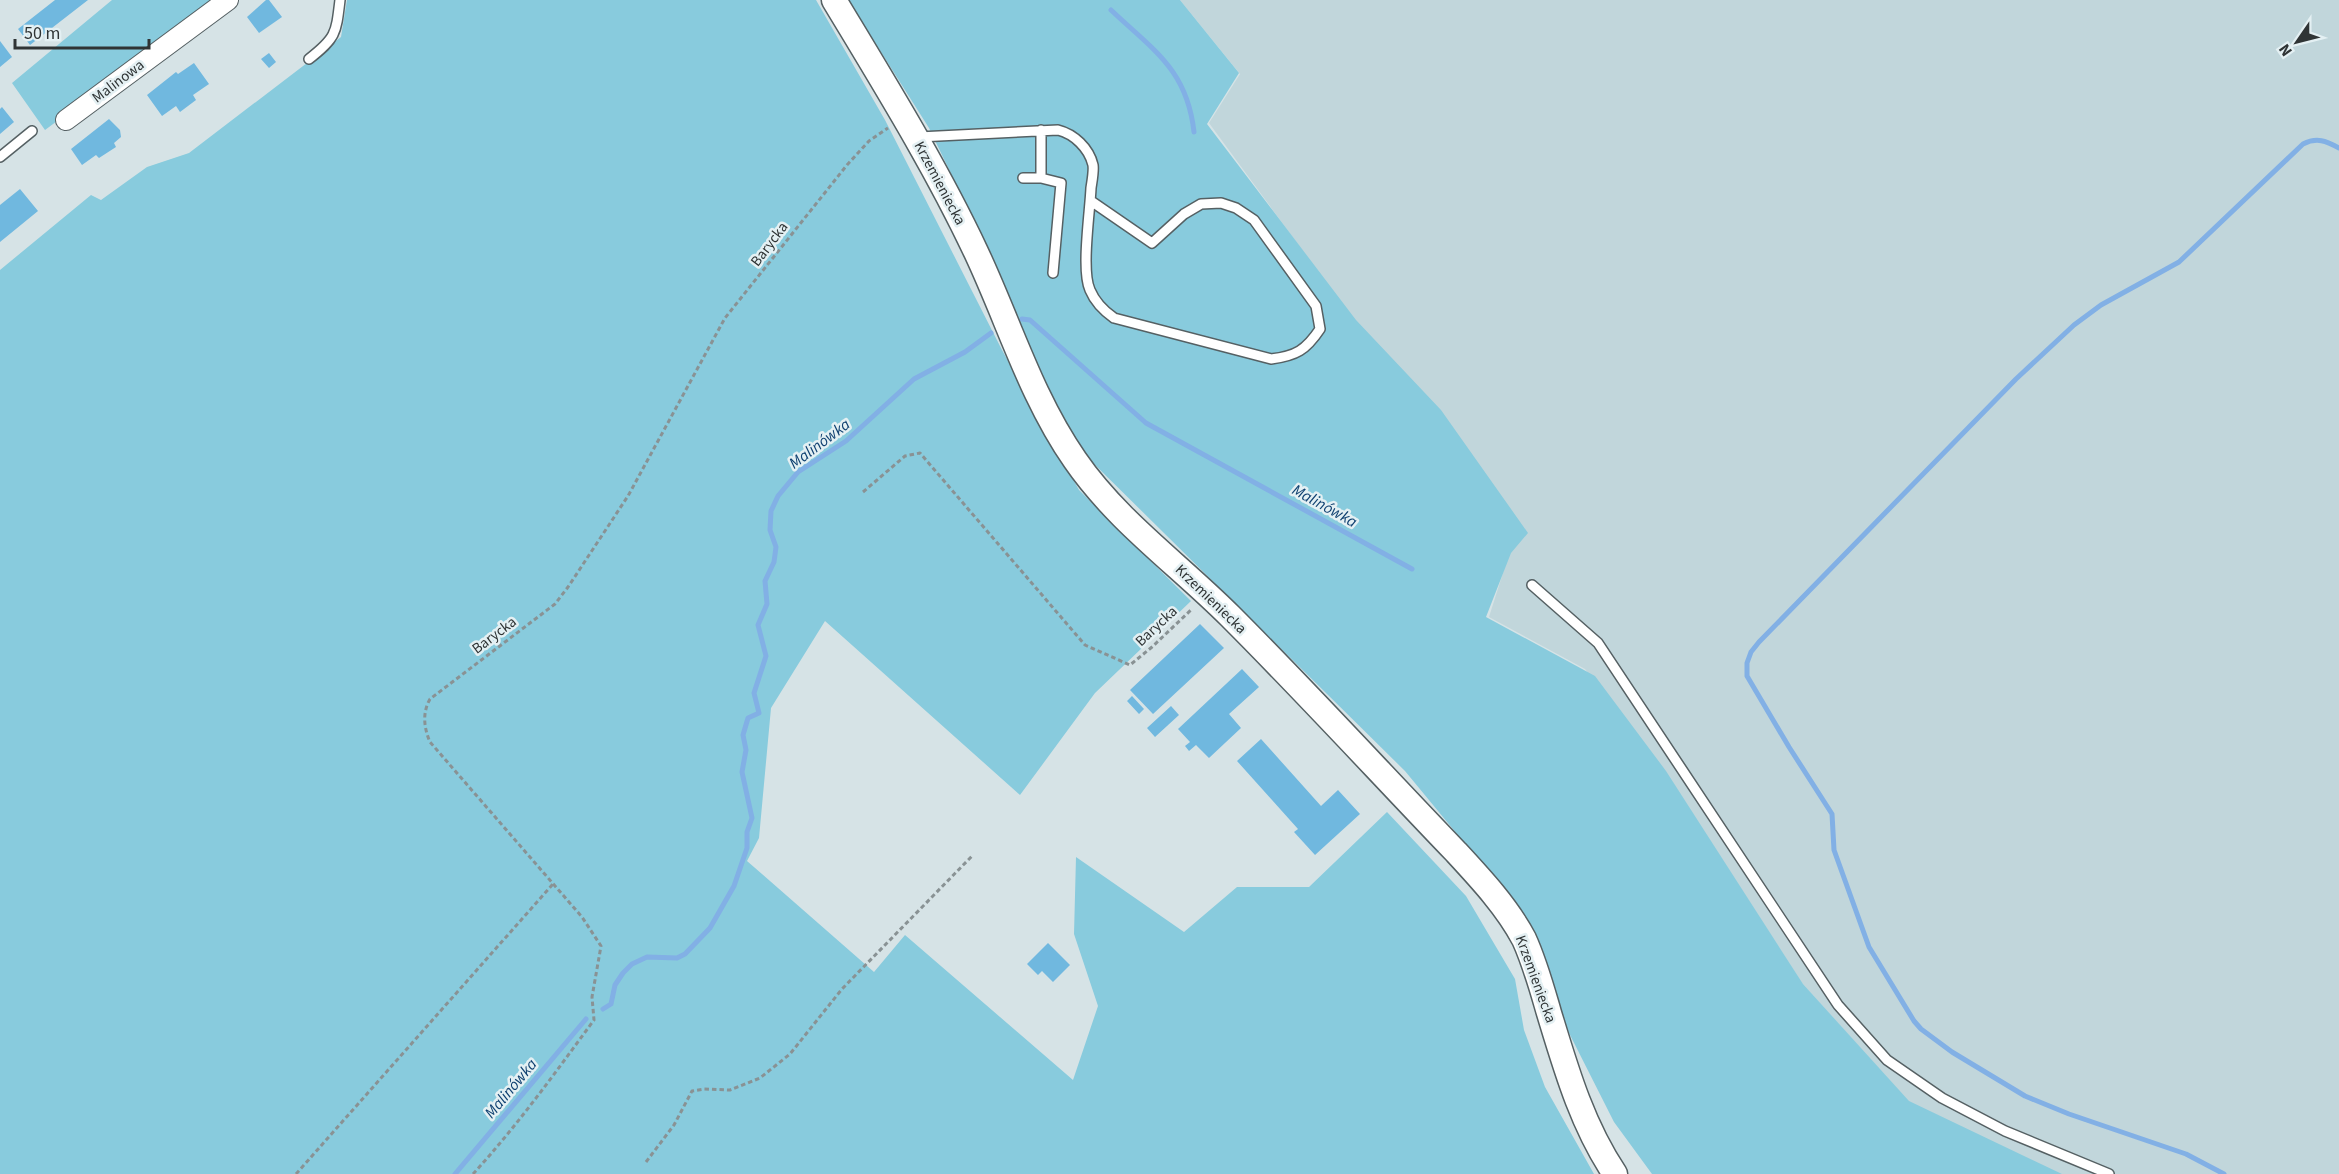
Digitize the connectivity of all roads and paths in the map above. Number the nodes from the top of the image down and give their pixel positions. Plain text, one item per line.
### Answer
1 (228, 0) edge
2 (340, 0) edge
3 (834, 0) edge
4 (309, 60) dead end
5 (904, 116) junction
6 (66, 120) dead end
7 (1041, 130) junction
8 (32, 131) dead end
9 (916, 138) junction
10 (0, 157) edge
11 (1023, 178) dead end
12 (1041, 178) junction
13 (1091, 201) junction
14 (1053, 273) dead end
15 (863, 492) dead end
16 (1532, 585) dead end
17 (1208, 594) junction
18 (973, 855) dead end
19 (553, 884) junction
20 (646, 1162) dead end
21 (296, 1174) edge
22 (473, 1174) edge
23 (1615, 1174) edge
24 (2109, 1174) edge

1 - 6 street, Malinowa
2 - 4 lane
3 - 5 street, Krzemieniecka
5 - 9 street, Krzemieniecka
5 - 19 path, Barycka
7 - 9 lane
7 - 12 lane
7 - 13 lane
8 - 10 lane
9 - 17 street, Krzemieniecka
11 - 12 lane
12 - 14 lane
13 - 13 lane
15 - 17 path, Barycka
16 - 24 lane
17 - 23 street, Krzemieniecka
18 - 20 path
19 - 21 path
19 - 22 path, Barycka

